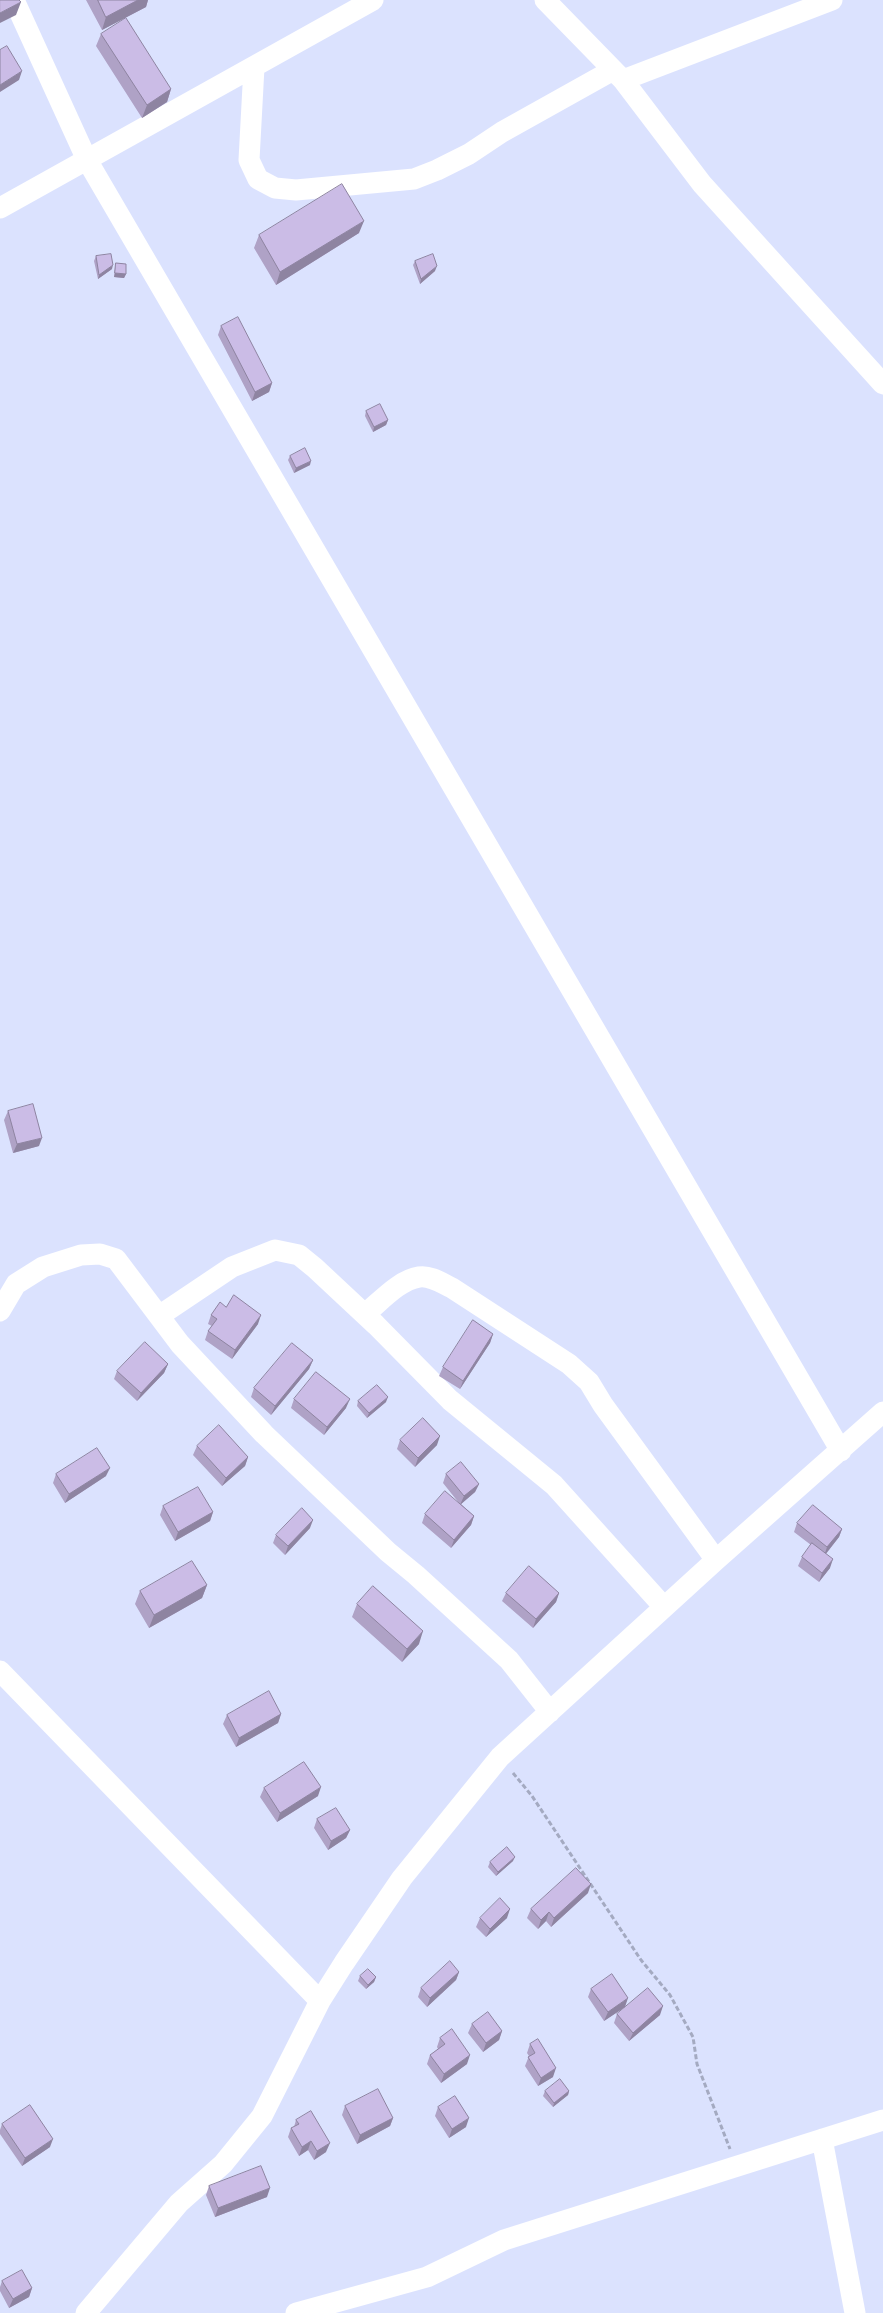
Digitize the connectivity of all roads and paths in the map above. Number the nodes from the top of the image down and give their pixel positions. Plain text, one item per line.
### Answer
1 (14, 0) edge
2 (373, 0) edge
3 (546, 0) edge
4 (832, 0) edge
5 (254, 67) junction
6 (618, 75) junction
7 (87, 160) junction
8 (0, 208) edge
9 (883, 384) edge
10 (0, 1311) edge
11 (365, 1314) junction
12 (159, 1316) junction
13 (883, 1412) edge
14 (842, 1451) junction
15 (716, 1560) junction
16 (664, 1607) junction
17 (0, 1671) edge
18 (550, 1712) junction
19 (500, 1757) junction
20 (320, 2001) junction
21 (883, 2120) edge
22 (822, 2139) junction
23 (737, 2166) junction
24 (86, 2313) edge
25 (296, 2313) edge
26 (855, 2313) edge

1 - 7 street
2 - 5 street
3 - 6 street
4 - 6 street
5 - 6 street
5 - 7 street
6 - 9 street
7 - 8 street
7 - 14 street
10 - 12 street
11 - 12 street
11 - 15 street
11 - 16 street
12 - 18 street
13 - 14 street
14 - 15 street
15 - 16 street
16 - 18 street
17 - 20 street
18 - 19 street
19 - 20 street
19 - 23 path
20 - 24 street
21 - 22 street
22 - 23 street
22 - 26 street
23 - 25 street

